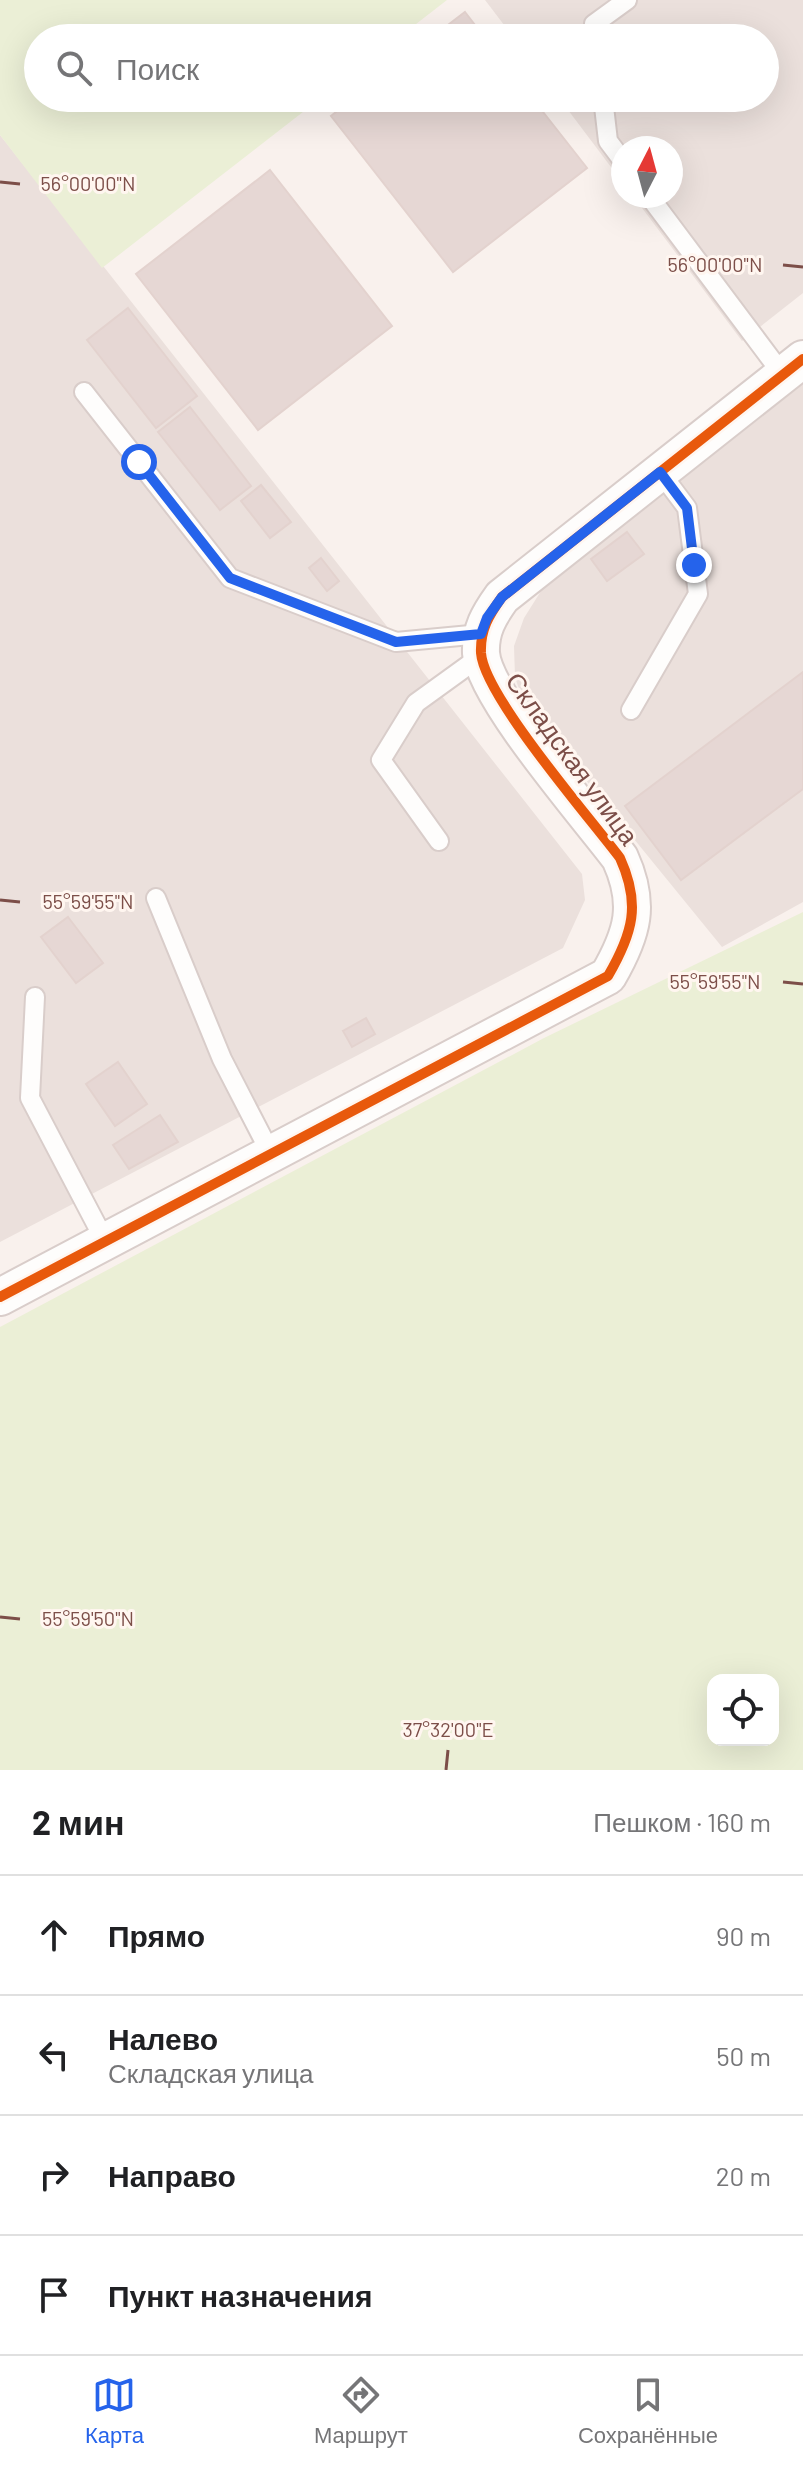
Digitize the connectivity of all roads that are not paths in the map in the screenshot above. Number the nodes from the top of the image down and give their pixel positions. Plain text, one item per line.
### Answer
1 (627, 0) edge
2 (594, 24) edge
3 (605, 112) edge
4 (611, 145) edge
5 (659, 208) edge
6 (793, 367) edge
7 (84, 392) dead end
8 (660, 472) junction
9 (481, 645) junction
10 (631, 710) dead end
11 (439, 841) dead end
12 (156, 898) dead end
13 (35, 997) dead end
14 (271, 1154) junction
15 (105, 1241) junction
16 (0, 1297) edge

1 - 2 lane
3 - 4 lane
5 - 6 lane
6 - 8 street
7 - 9 lane
8 - 9 street
8 - 10 lane
9 - 11 lane
9 - 14 street, Складская улица
12 - 14 lane
13 - 15 lane
14 - 15 street, Складская улица
15 - 16 street, Складская улица

